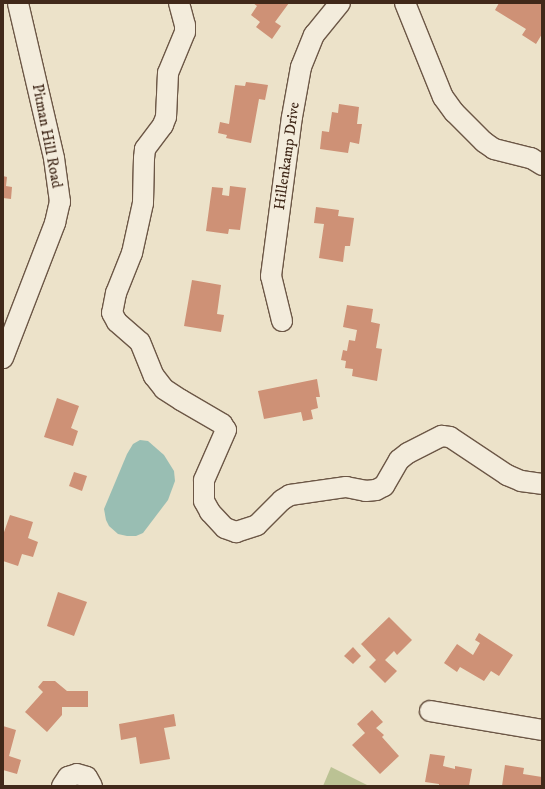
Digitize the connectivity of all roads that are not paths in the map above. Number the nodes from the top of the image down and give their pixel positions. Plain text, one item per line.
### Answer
1 (18, 3) edge
2 (179, 3) edge
3 (340, 3) edge
4 (405, 3) edge
5 (542, 165) edge
6 (282, 320) dead end
7 (3, 358) edge
8 (542, 484) edge
9 (430, 711) dead end
10 (542, 730) edge
11 (62, 786) edge
12 (92, 786) edge

1 - 7 street, Pitman Hill Road
2 - 8 street
3 - 6 street, Hillenkamp Drive
4 - 5 street
9 - 10 street
11 - 12 street

